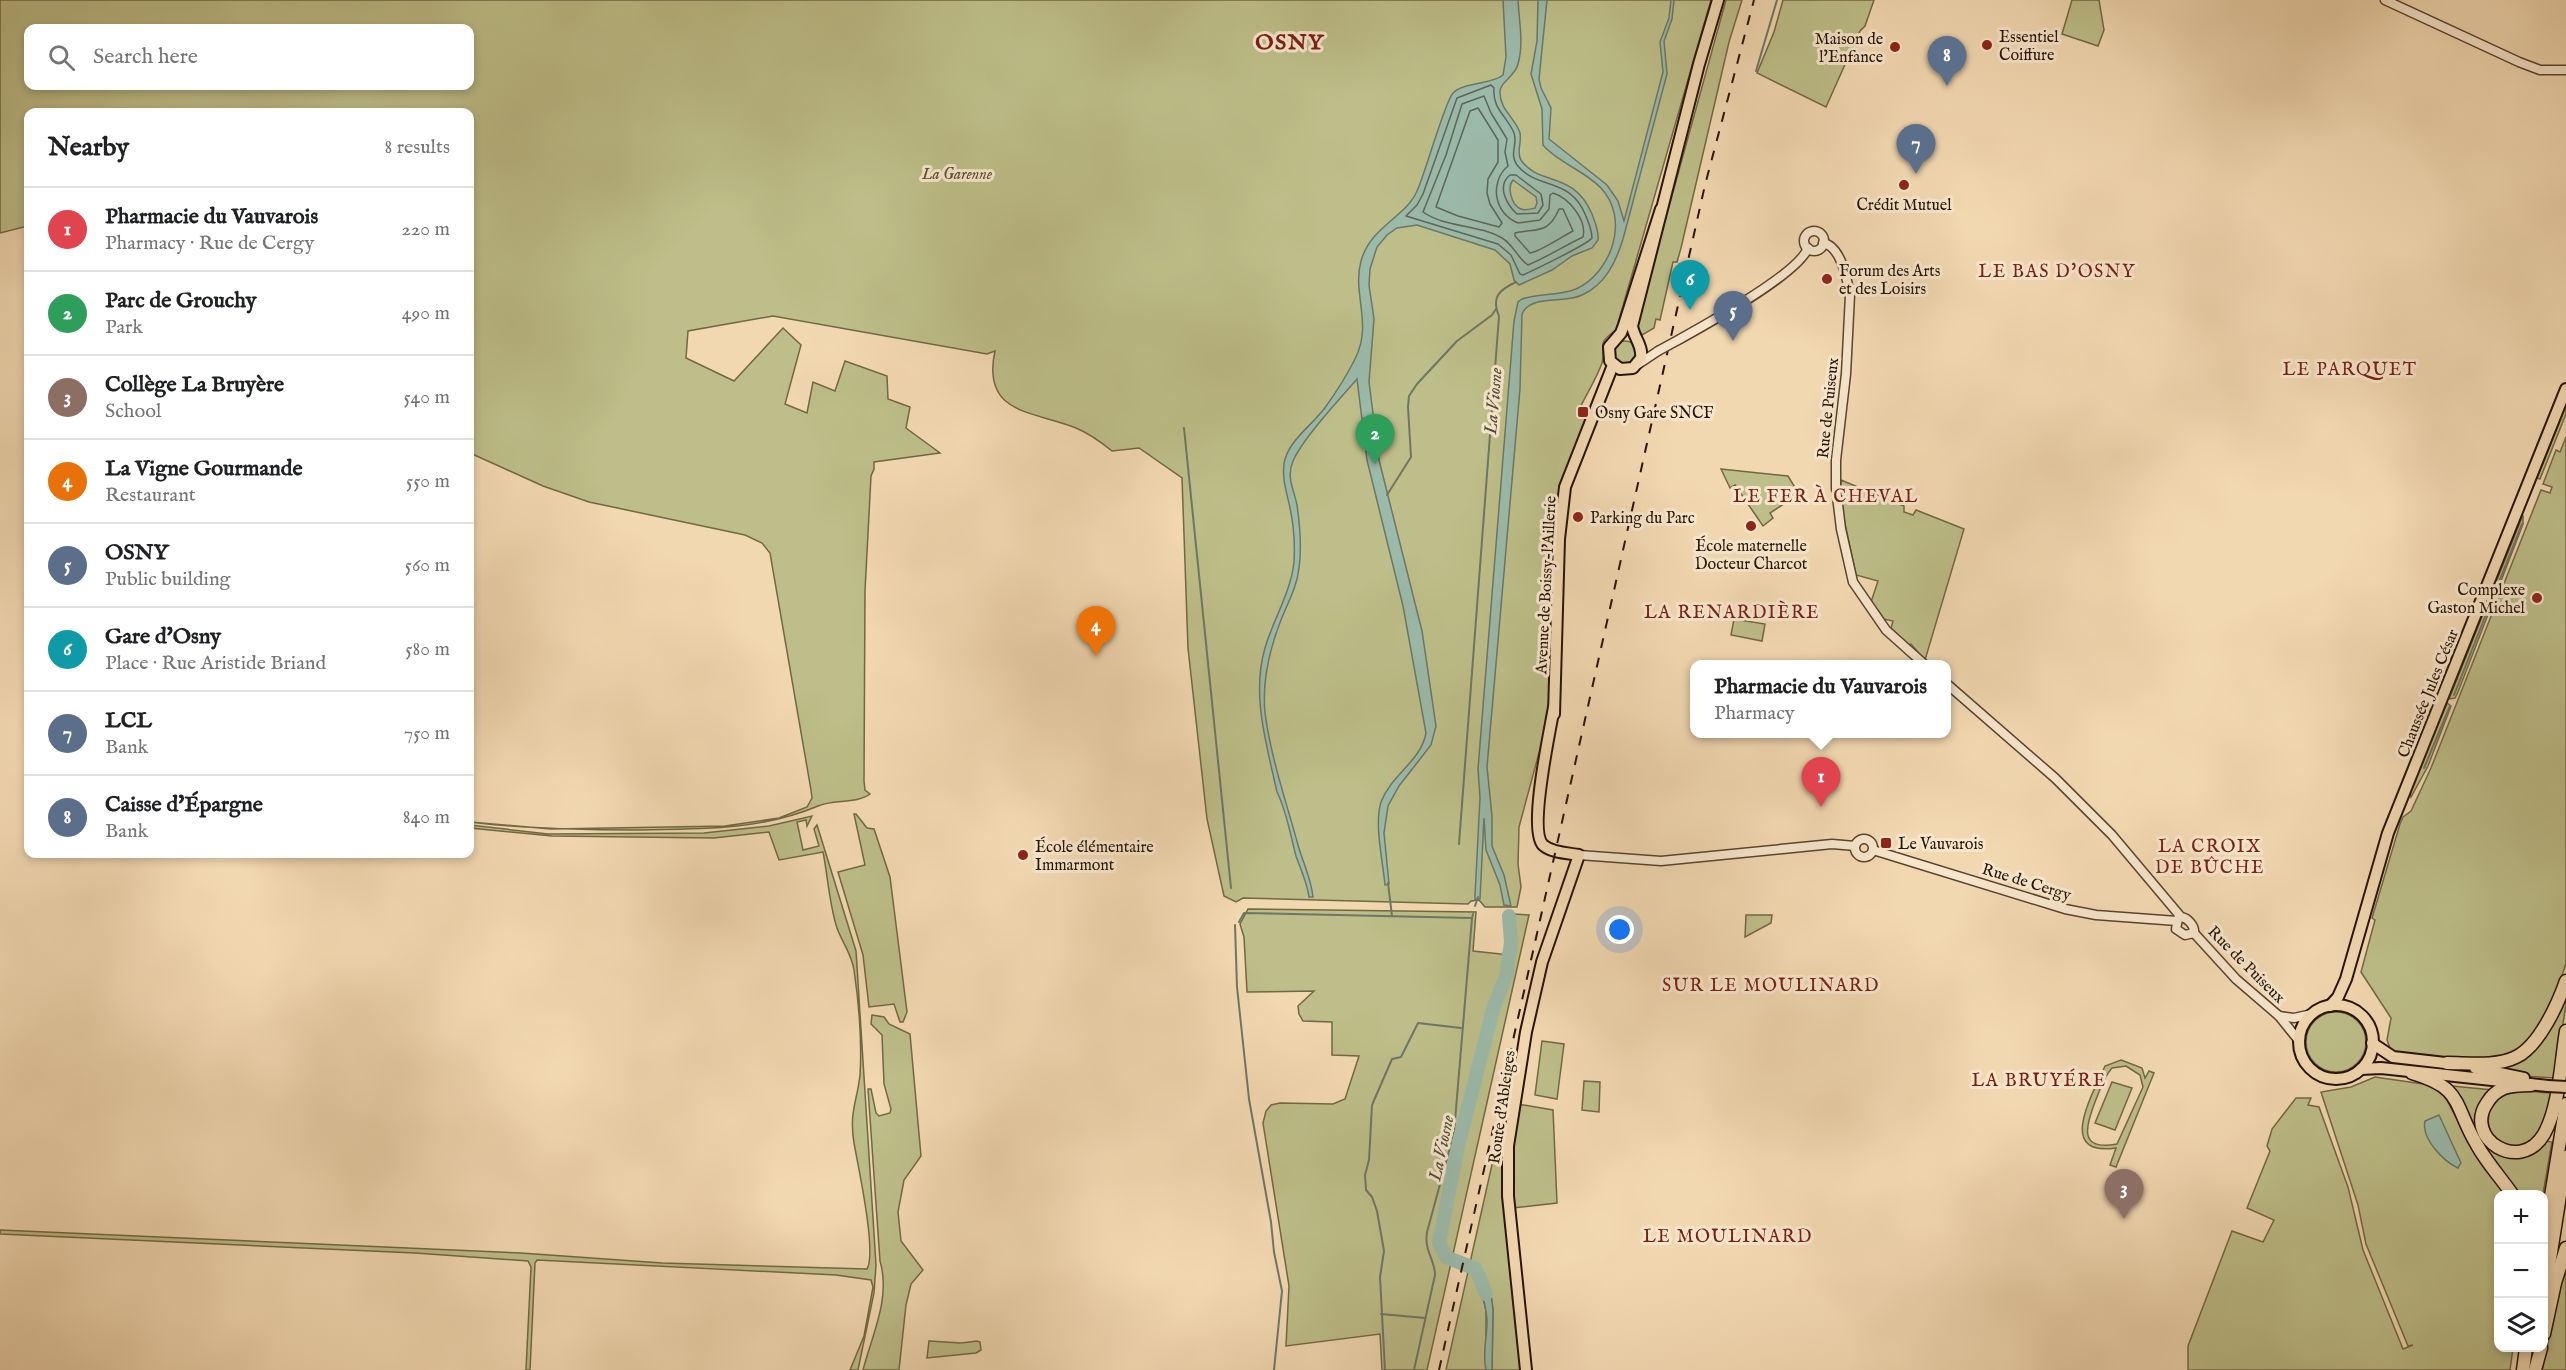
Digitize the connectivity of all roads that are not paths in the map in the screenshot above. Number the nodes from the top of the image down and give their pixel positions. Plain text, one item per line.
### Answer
1 (1718, 0) edge
2 (2385, 0) edge
3 (2566, 70) edge
4 (1661, 209) junction
5 (1823, 243) junction
6 (1808, 248) junction
7 (1618, 337) junction
8 (1635, 339) junction
9 (1642, 351) junction
10 (1658, 351) junction
11 (1613, 365) junction
12 (1637, 365) junction
13 (2566, 389) edge
14 (1920, 660) edge
15 (1951, 687) edge
16 (1579, 855) junction
17 (2179, 919) junction
18 (2194, 933) junction
19 (2346, 979) junction
20 (2566, 981) edge
21 (2330, 1006) junction
22 (2353, 1010) junction
23 (2312, 1014) junction
24 (2278, 1016) junction
25 (2566, 1031) edge
26 (2300, 1042) junction
27 (2373, 1043) junction
28 (2447, 1063) junction
29 (2361, 1069) junction
30 (2412, 1073) junction
31 (2566, 1082) edge
32 (2548, 1083) junction
33 (2531, 1085) junction
34 (2566, 1087) edge
35 (2566, 1104) edge
36 (2566, 1157) edge
37 (2509, 1190) edge
38 (2548, 1214) edge
39 (2566, 1248) edge
40 (2548, 1272) edge
41 (2548, 1315) edge
42 (2520, 1352) edge
43 (2525, 1352) edge
44 (2535, 1352) edge
45 (2539, 1352) edge
46 (1526, 1370) edge
47 (2521, 1370) edge
48 (2534, 1370) edge

1 - 4 main road
2 - 3 street
4 - 7 main road
4 - 8 main road
5 - 6 street
5 - 6 street
5 - 14 street, Rue de Puiseux
6 - 10 street, bridge
7 - 8 main road
7 - 11 main road
8 - 9 main road
9 - 10 street
9 - 12 main road
10 - 12 street
11 - 12 main road
11 - 16 main road, Avenue de Boissy-l'Aillerie
13 - 19 main road, Chaussée Jules César
15 - 17 street
16 - 17 street, Rue de Cergy
16 - 46 main road, Route d'Ableiges
17 - 18 street
17 - 18 street
18 - 24 street, Rue de Puiseux
19 - 21 main road, Chaussée Jules César
19 - 22 main road, Chaussée Jules César
20 - 28 highway
21 - 22 main road
21 - 23 main road
22 - 27 main road
23 - 24 street, Rue de Puiseux
23 - 26 main road
24 - 26 street, Rue de Puiseux
25 - 33 highway
26 - 29 main road
27 - 28 main road
27 - 29 main road
28 - 32 main road
29 - 30 main road
30 - 33 main road
30 - 37 highway
31 - 32 main road
32 - 33 main road
32 - 34 main road, bridge
35 - 38 highway
36 - 40 highway
39 - 41 highway
42 - 47 highway
43 - 47 highway
44 - 48 highway
45 - 48 highway

